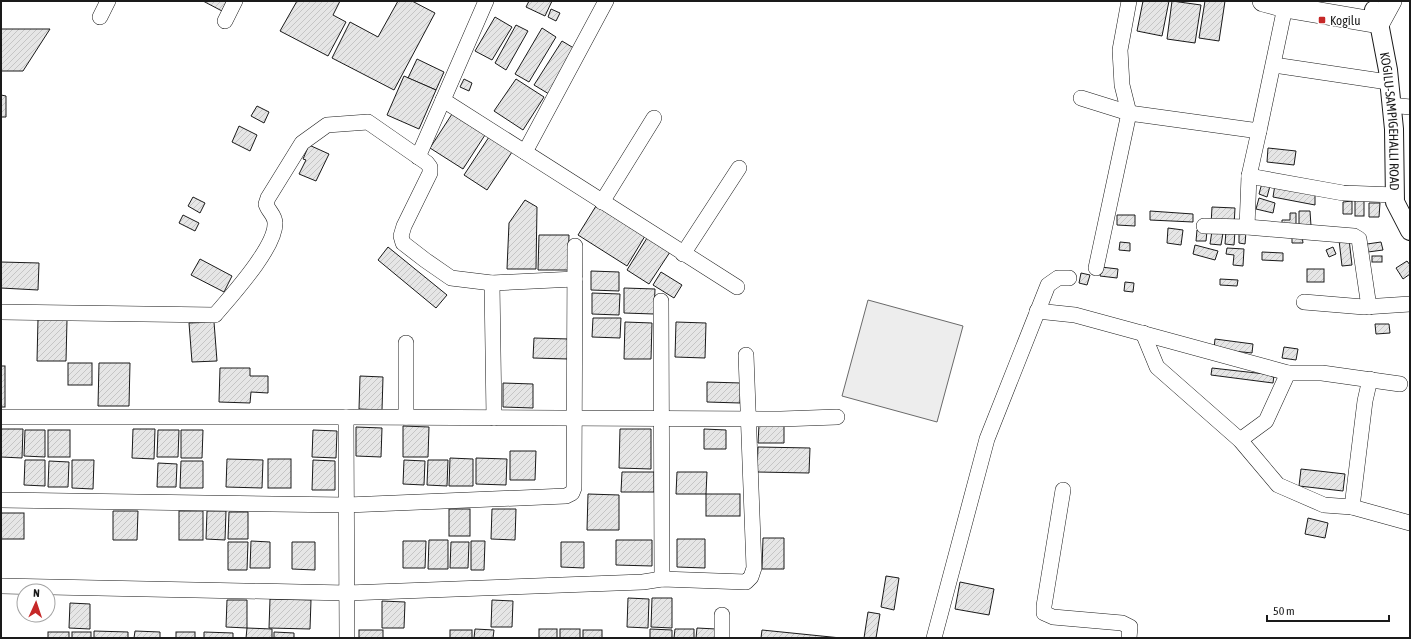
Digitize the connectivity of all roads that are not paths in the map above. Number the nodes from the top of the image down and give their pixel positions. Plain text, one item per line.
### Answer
1 (108, 1) edge
2 (235, 1) edge
3 (486, 1) edge
4 (606, 1) edge
5 (1129, 1) edge
6 (1262, 1) edge
7 (1327, 1) edge
8 (1284, 7) junction
9 (1382, 9) edge
10 (100, 17) dead end
11 (225, 21) dead end
12 (1274, 65) junction
13 (1388, 82) junction
14 (1081, 98) dead end
15 (444, 100) junction
16 (1391, 105) junction
17 (1410, 107) edge
18 (1129, 113) junction
19 (654, 118) dead end
20 (1259, 131) junction
21 (525, 152) junction
22 (418, 157) junction
23 (740, 168) dead end
24 (1249, 176) junction
25 (1395, 195) junction
26 (602, 202) junction
27 (1204, 226) dead end
28 (1247, 227) junction
29 (1410, 231) edge
30 (575, 246) dead end
31 (683, 254) junction
32 (1096, 268) dead end
33 (1069, 278) dead end
34 (575, 279) junction
35 (492, 283) junction
36 (737, 287) dead end
37 (661, 301) dead end
38 (1304, 302) dead end
39 (1410, 304) edge
40 (1369, 307) junction
41 (1037, 311) junction
42 (1, 312) edge
43 (1143, 333) junction
44 (406, 343) dead end
45 (746, 355) dead end
46 (1288, 374) junction
47 (1370, 379) junction
48 (1400, 384) dead end
49 (1, 417) edge
50 (346, 417) junction
51 (837, 417) dead end
52 (406, 418) junction
53 (494, 418) junction
54 (575, 418) junction
55 (662, 419) junction
56 (748, 419) junction
57 (1240, 440) junction
58 (1063, 490) dead end
59 (1, 500) edge
60 (346, 505) junction
61 (1352, 507) junction
62 (1410, 523) edge
63 (662, 579) junction
64 (1, 586) edge
65 (347, 593) junction
66 (722, 615) dead end
67 (347, 638) edge
68 (722, 638) edge
69 (934, 638) edge
70 (1130, 638) edge

1 - 10 street
2 - 11 street
3 - 15 street
4 - 21 street
5 - 18 street
6 - 8 main road
7 - 9 main road
8 - 9 main road
8 - 12 street
9 - 13 street, KOGILU-SAMPIGEHALLI ROAD
12 - 13 street
12 - 20 street
13 - 16 street, KOGILU-SAMPIGEHALLI ROAD
14 - 18 street
15 - 21 street
15 - 22 street
16 - 17 street
16 - 25 street, KOGILU-SAMPIGEHALLI ROAD
18 - 20 street
18 - 32 street
19 - 26 street
20 - 24 street
21 - 26 street
22 - 35 street
22 - 42 street
23 - 31 street
24 - 25 street
24 - 28 street
25 - 29 street, KOGILU-SAMPIGEHALLI ROAD
26 - 31 street
27 - 28 street
28 - 40 street
30 - 34 street
31 - 36 street
33 - 41 street
34 - 35 street
34 - 54 street
35 - 53 street
37 - 55 street
38 - 40 street
39 - 40 street
41 - 43 street
41 - 69 street
43 - 46 street
43 - 57 street
44 - 52 street
45 - 56 street
46 - 47 street
46 - 57 street
47 - 48 street
47 - 61 street
49 - 50 street
50 - 52 street
50 - 60 street
51 - 56 street
52 - 53 street
53 - 54 street
54 - 55 street
54 - 60 street
55 - 56 street
55 - 63 street
56 - 63 street
57 - 61 street
58 - 70 street
59 - 60 street
60 - 65 street
61 - 62 street
63 - 65 street
64 - 65 street
65 - 67 street
66 - 68 street

